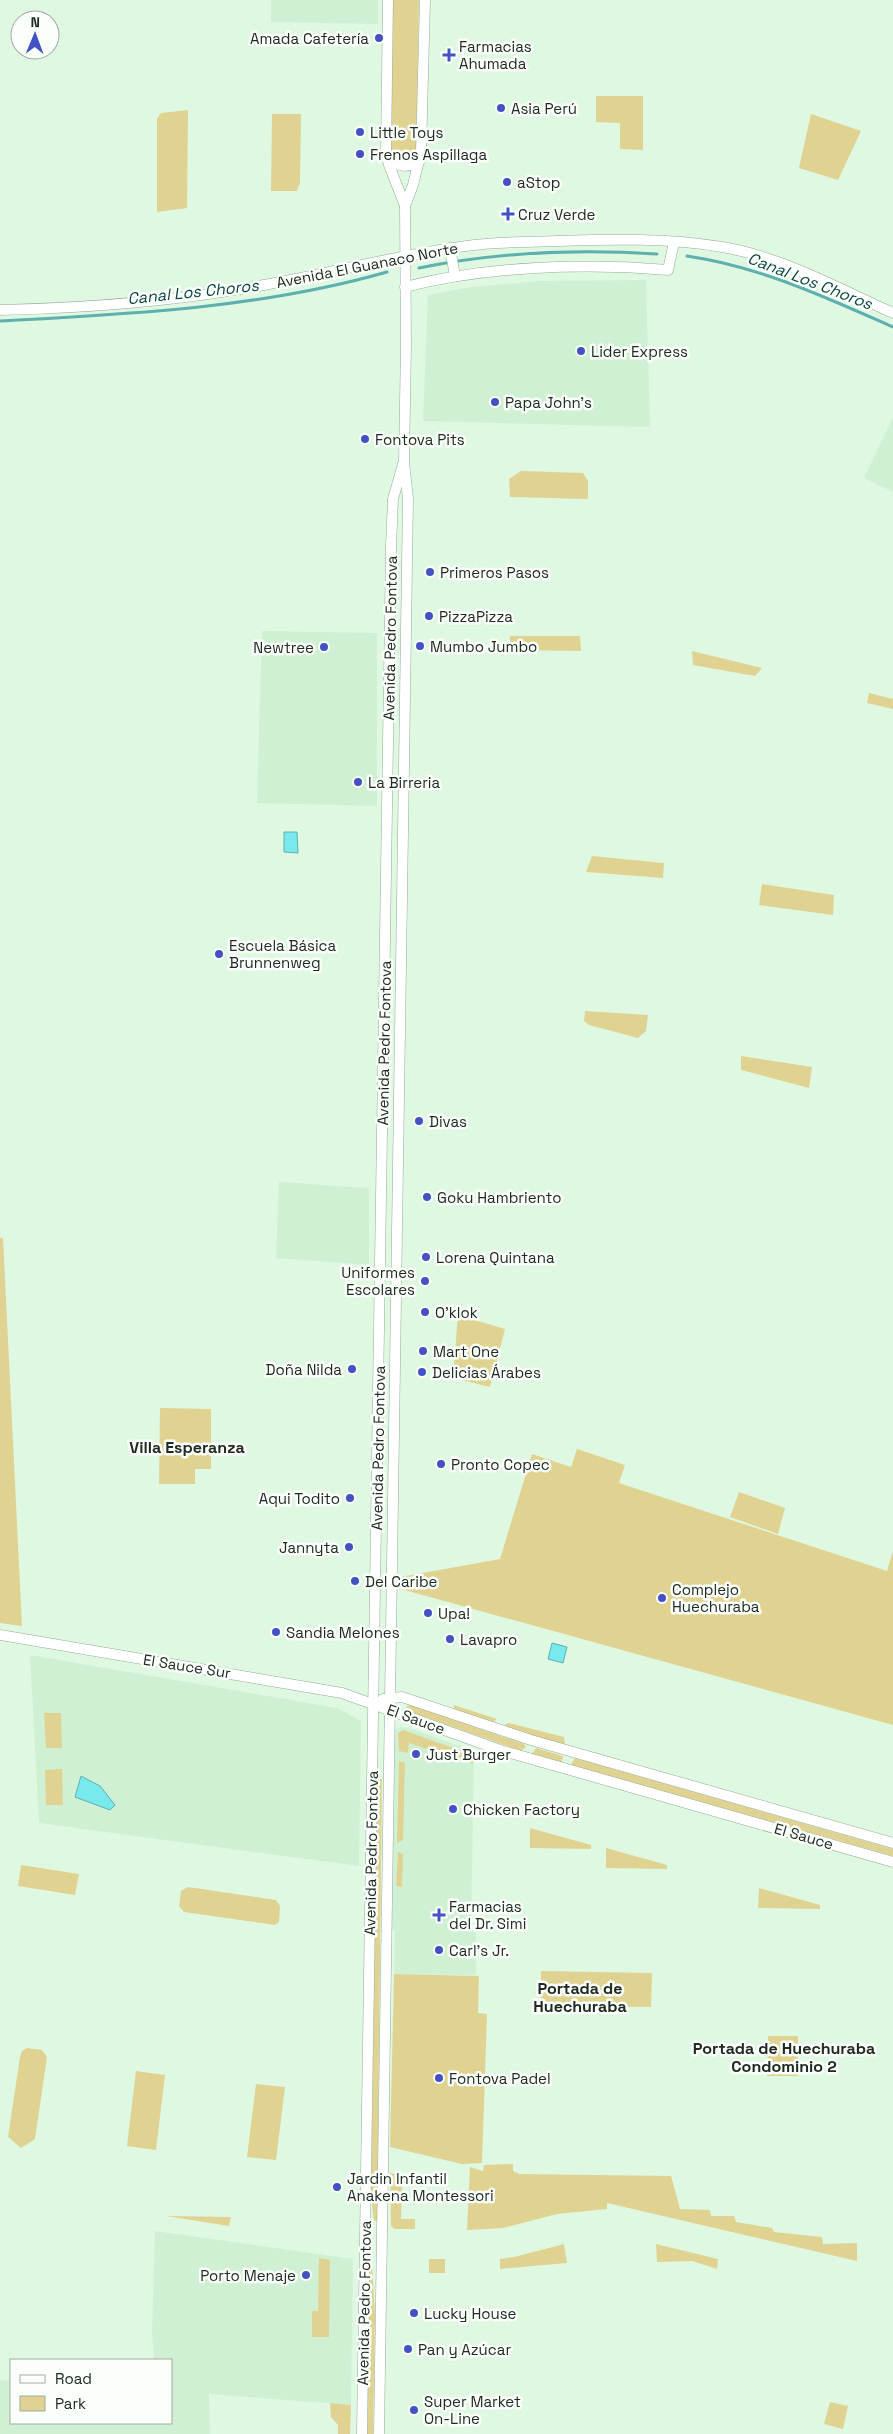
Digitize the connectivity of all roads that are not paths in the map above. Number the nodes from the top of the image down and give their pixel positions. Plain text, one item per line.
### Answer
1 (388, 0) edge
2 (425, 0) edge
3 (387, 159) junction
4 (419, 162) junction
5 (405, 206) junction
6 (674, 242) junction
7 (450, 251) junction
8 (405, 257) junction
9 (454, 272) junction
10 (405, 287) junction
11 (0, 310) edge
12 (893, 313) edge
13 (404, 463) junction
14 (0, 1636) edge
15 (389, 1697) junction
16 (373, 1703) junction
17 (389, 1710) junction
18 (531, 1740) junction
19 (576, 1753) junction
20 (524, 1757) junction
21 (568, 1770) junction
22 (893, 1843) edge
23 (893, 1862) edge
24 (362, 2434) edge
25 (379, 2434) edge

1 - 3 street, Avenida Pedro Fontova
2 - 4 street, Avenida Pedro Fontova
3 - 4 street
3 - 5 street, Avenida Pedro Fontova
4 - 5 street, Avenida Pedro Fontova
5 - 8 street, Avenida Pedro Fontova
6 - 7 street, Avenida El Guanaco Norte
6 - 9 street, Avenida El Guanaco Norte
6 - 12 street, Avenida El Guanaco Norte
7 - 8 street, Avenida El Guanaco Norte
7 - 9 street
8 - 10 street, Avenida Pedro Fontova
8 - 11 street, Avenida El Guanaco Norte
9 - 10 street, Avenida El Guanaco Norte
10 - 13 street, Avenida Pedro Fontova
13 - 15 street, Avenida Pedro Fontova
13 - 16 street, Avenida Pedro Fontova
14 - 16 street, El Sauce Sur
15 - 16 street, El Sauce
15 - 17 street, Avenida Pedro Fontova
15 - 18 street, El Sauce
16 - 17 street, El Sauce
16 - 24 street, Avenida Pedro Fontova
17 - 20 street, El Sauce
17 - 25 street, Avenida Pedro Fontova
18 - 19 street, El Sauce
18 - 20 street
19 - 21 street
19 - 22 street, El Sauce
20 - 21 street, El Sauce
21 - 23 street, El Sauce

